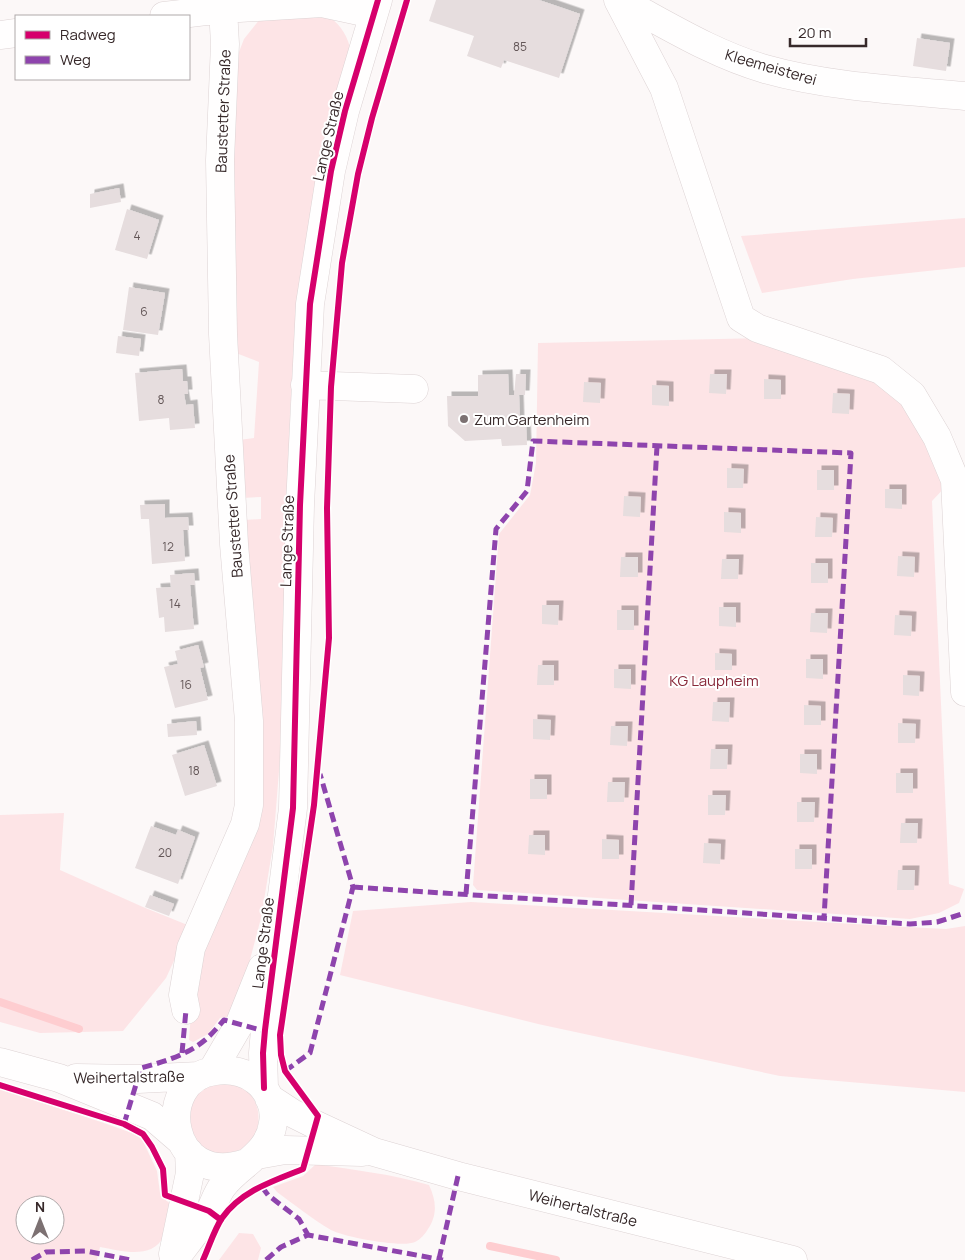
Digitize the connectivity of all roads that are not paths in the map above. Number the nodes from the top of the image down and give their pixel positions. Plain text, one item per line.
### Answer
1 (619, 0) edge
2 (376, 7) edge
3 (223, 9) junction
4 (172, 15) edge
5 (15, 33) edge
6 (0, 35) edge
7 (965, 96) edge
8 (305, 385) junction
9 (414, 389) dead end
10 (965, 692) edge
11 (278, 922) junction
12 (186, 1010) dead end
13 (0, 1062) edge
14 (205, 1074) junction
15 (59, 1078) junction
16 (266, 1093) junction
17 (185, 1147) junction
18 (374, 1152) junction
19 (252, 1159) junction
20 (173, 1260) edge
21 (793, 1260) edge

1 - 7 street, Kleemeisterei
1 - 10 street
2 - 3 street
2 - 8 street, Lange Straße
3 - 4 street
3 - 12 street, Baustetter Straße
5 - 6 street
8 - 9 street
8 - 11 street, Lange Straße
11 - 14 street, Lange Straße
11 - 16 street, Lange Straße
13 - 15 street, Weihertalstraße
14 - 15 street, Weihertalstraße
14 - 16 street
14 - 17 street
15 - 17 street, Weihertalstraße
16 - 18 street, Weihertalstraße
16 - 19 street
17 - 19 street
17 - 20 street
18 - 19 street, Weihertalstraße
18 - 21 street, Weihertalstraße
19 - 20 street

